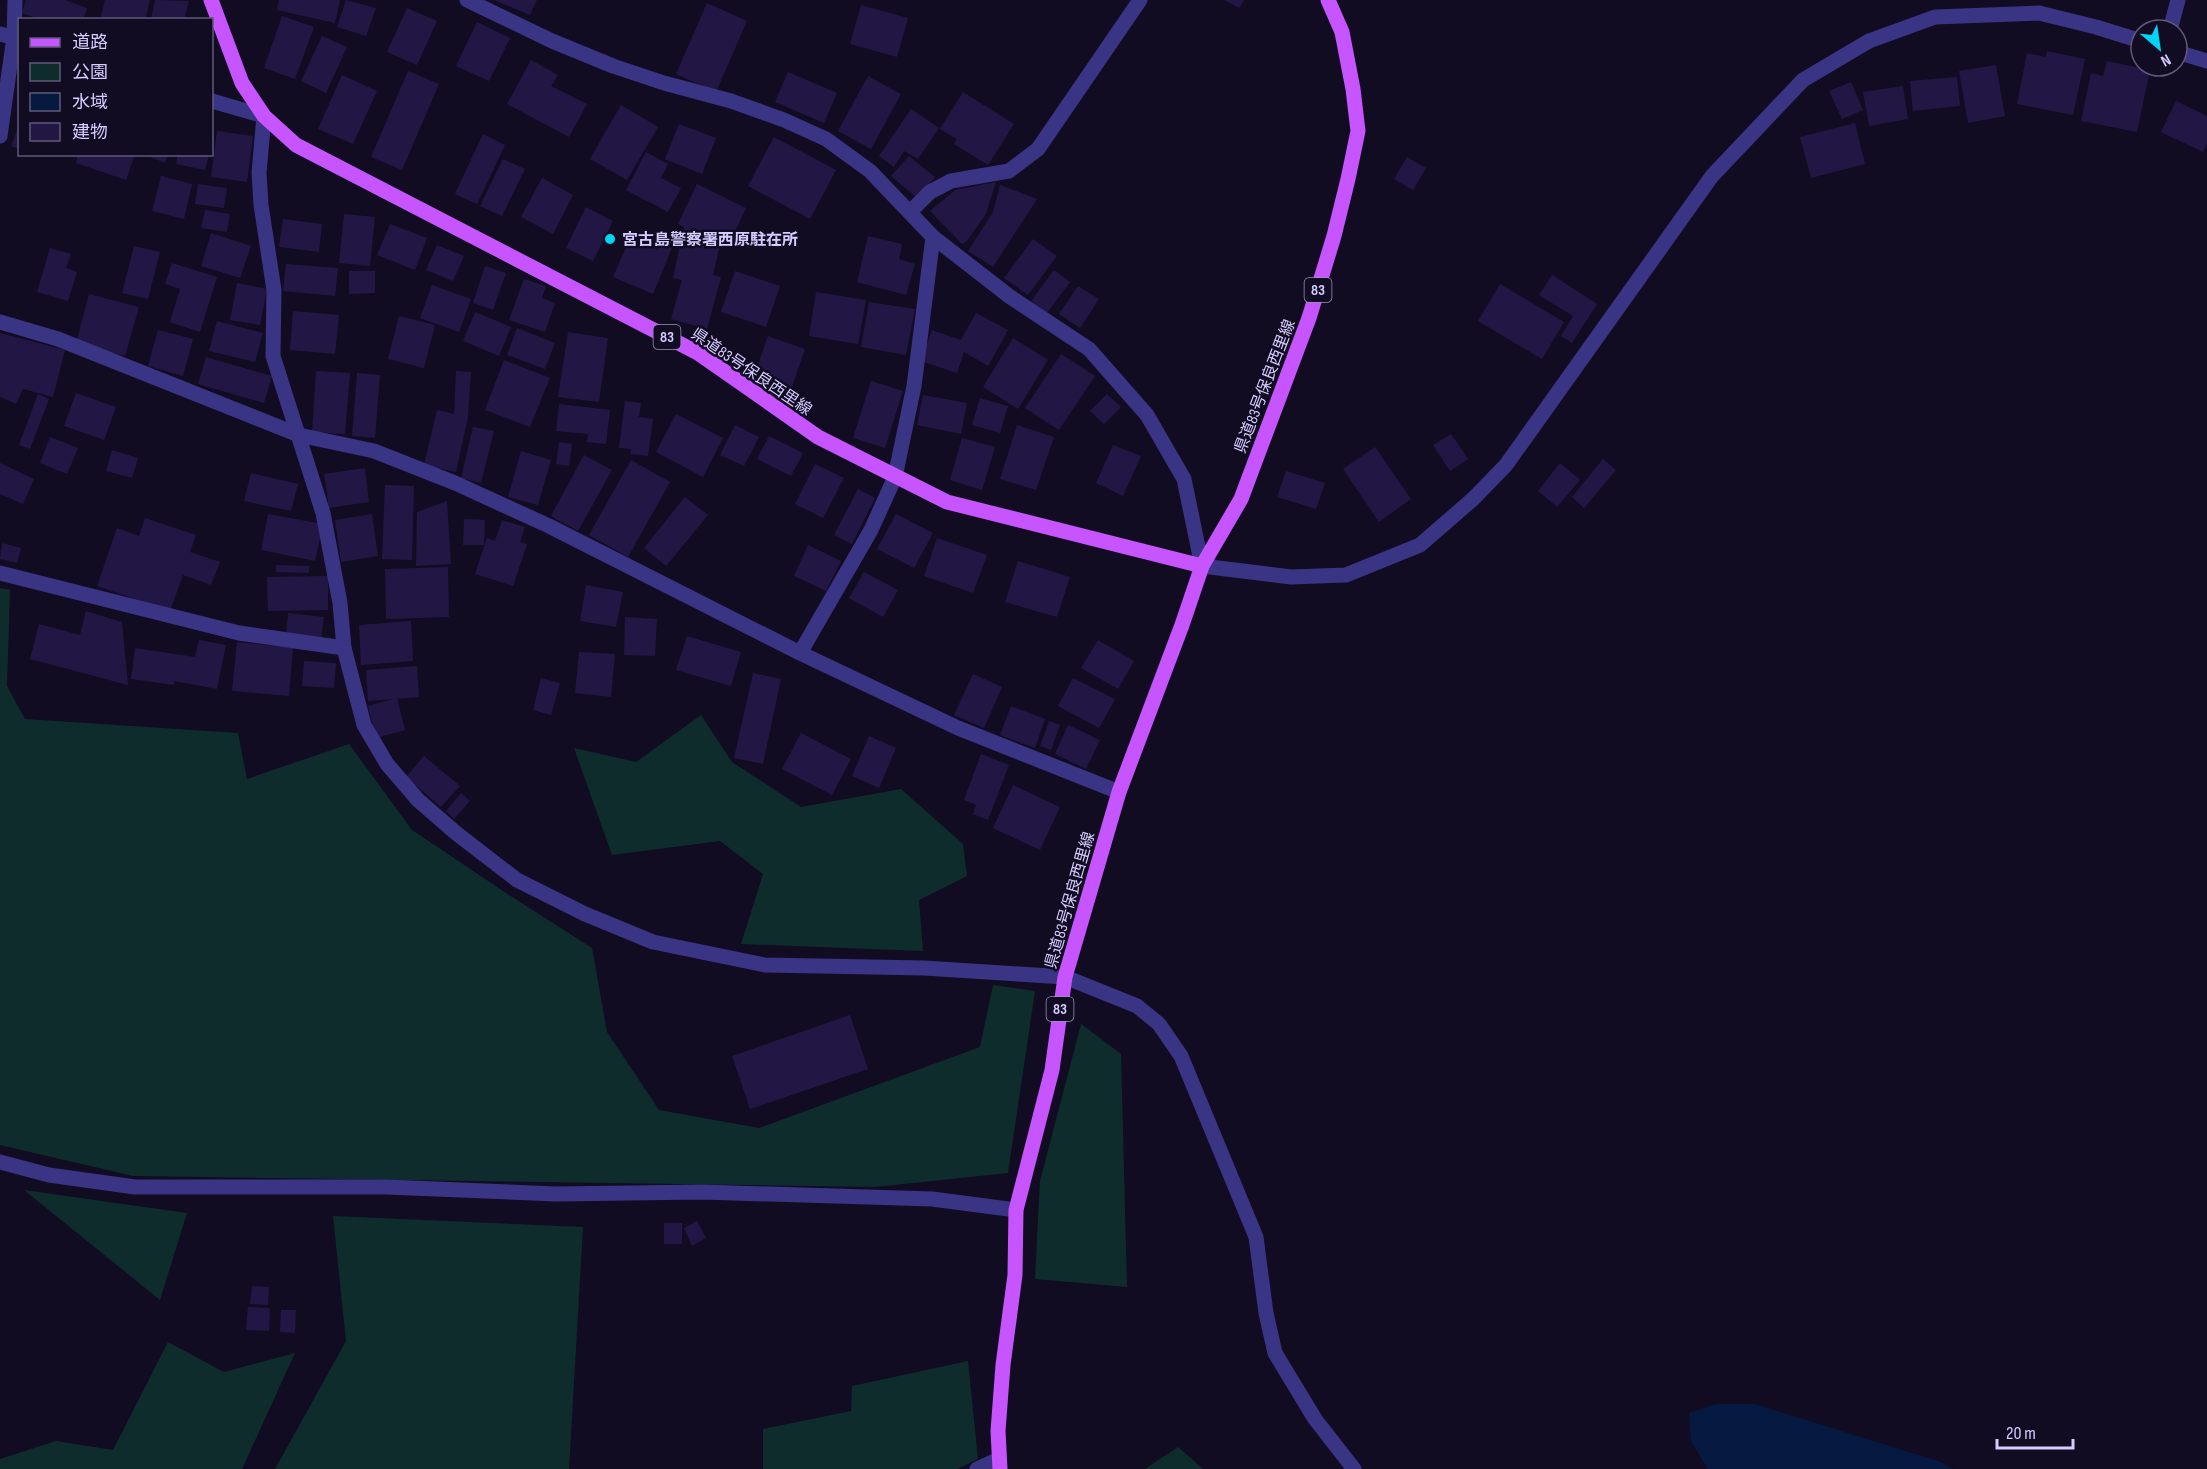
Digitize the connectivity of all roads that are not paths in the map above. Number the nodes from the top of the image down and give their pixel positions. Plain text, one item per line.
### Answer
1 (15, 0) edge
2 (211, 0) edge
3 (467, 0) edge
4 (1140, 0) edge
5 (1328, 0) edge
6 (2178, 0) edge
7 (2173, 18) edge
8 (11, 37) edge
9 (2129, 37) edge
10 (2189, 56) edge
11 (2207, 61) edge
12 (213, 100) edge
13 (264, 116) junction
14 (0, 136) edge
15 (910, 212) junction
16 (933, 237) junction
17 (0, 322) edge
18 (299, 435) junction
19 (895, 477) junction
20 (1202, 566) junction
21 (0, 573) edge
22 (344, 648) junction
23 (800, 652) junction
24 (1119, 792) junction
25 (1065, 977) junction
26 (0, 1162) edge
27 (1016, 1210) junction
28 (1000, 1464) edge
29 (976, 1469) edge
30 (1354, 1469) edge

1 - 8 street
2 - 13 main road, 県道83号保良西里線 / 83
3 - 15 street
4 - 15 street
5 - 20 main road, 県道83号保良西里線 / 83
6 - 7 street
8 - 14 street
9 - 20 street
10 - 11 street
12 - 13 street
13 - 18 street
13 - 19 main road, 県道83号保良西里線 / 83
15 - 16 street
16 - 19 street
16 - 20 street
17 - 18 street
18 - 22 street
18 - 23 street
19 - 20 main road, 県道83号保良西里線 / 83
19 - 23 street
20 - 24 main road, 県道83号保良西里線 / 83
21 - 22 street
22 - 25 street
23 - 24 street
24 - 25 main road, 県道83号保良西里線 / 83
25 - 27 main road, 県道83号保良西里線 / 83
25 - 30 street
26 - 27 street
27 - 28 main road, 県道83号保良西里線 / 83
28 - 29 street

